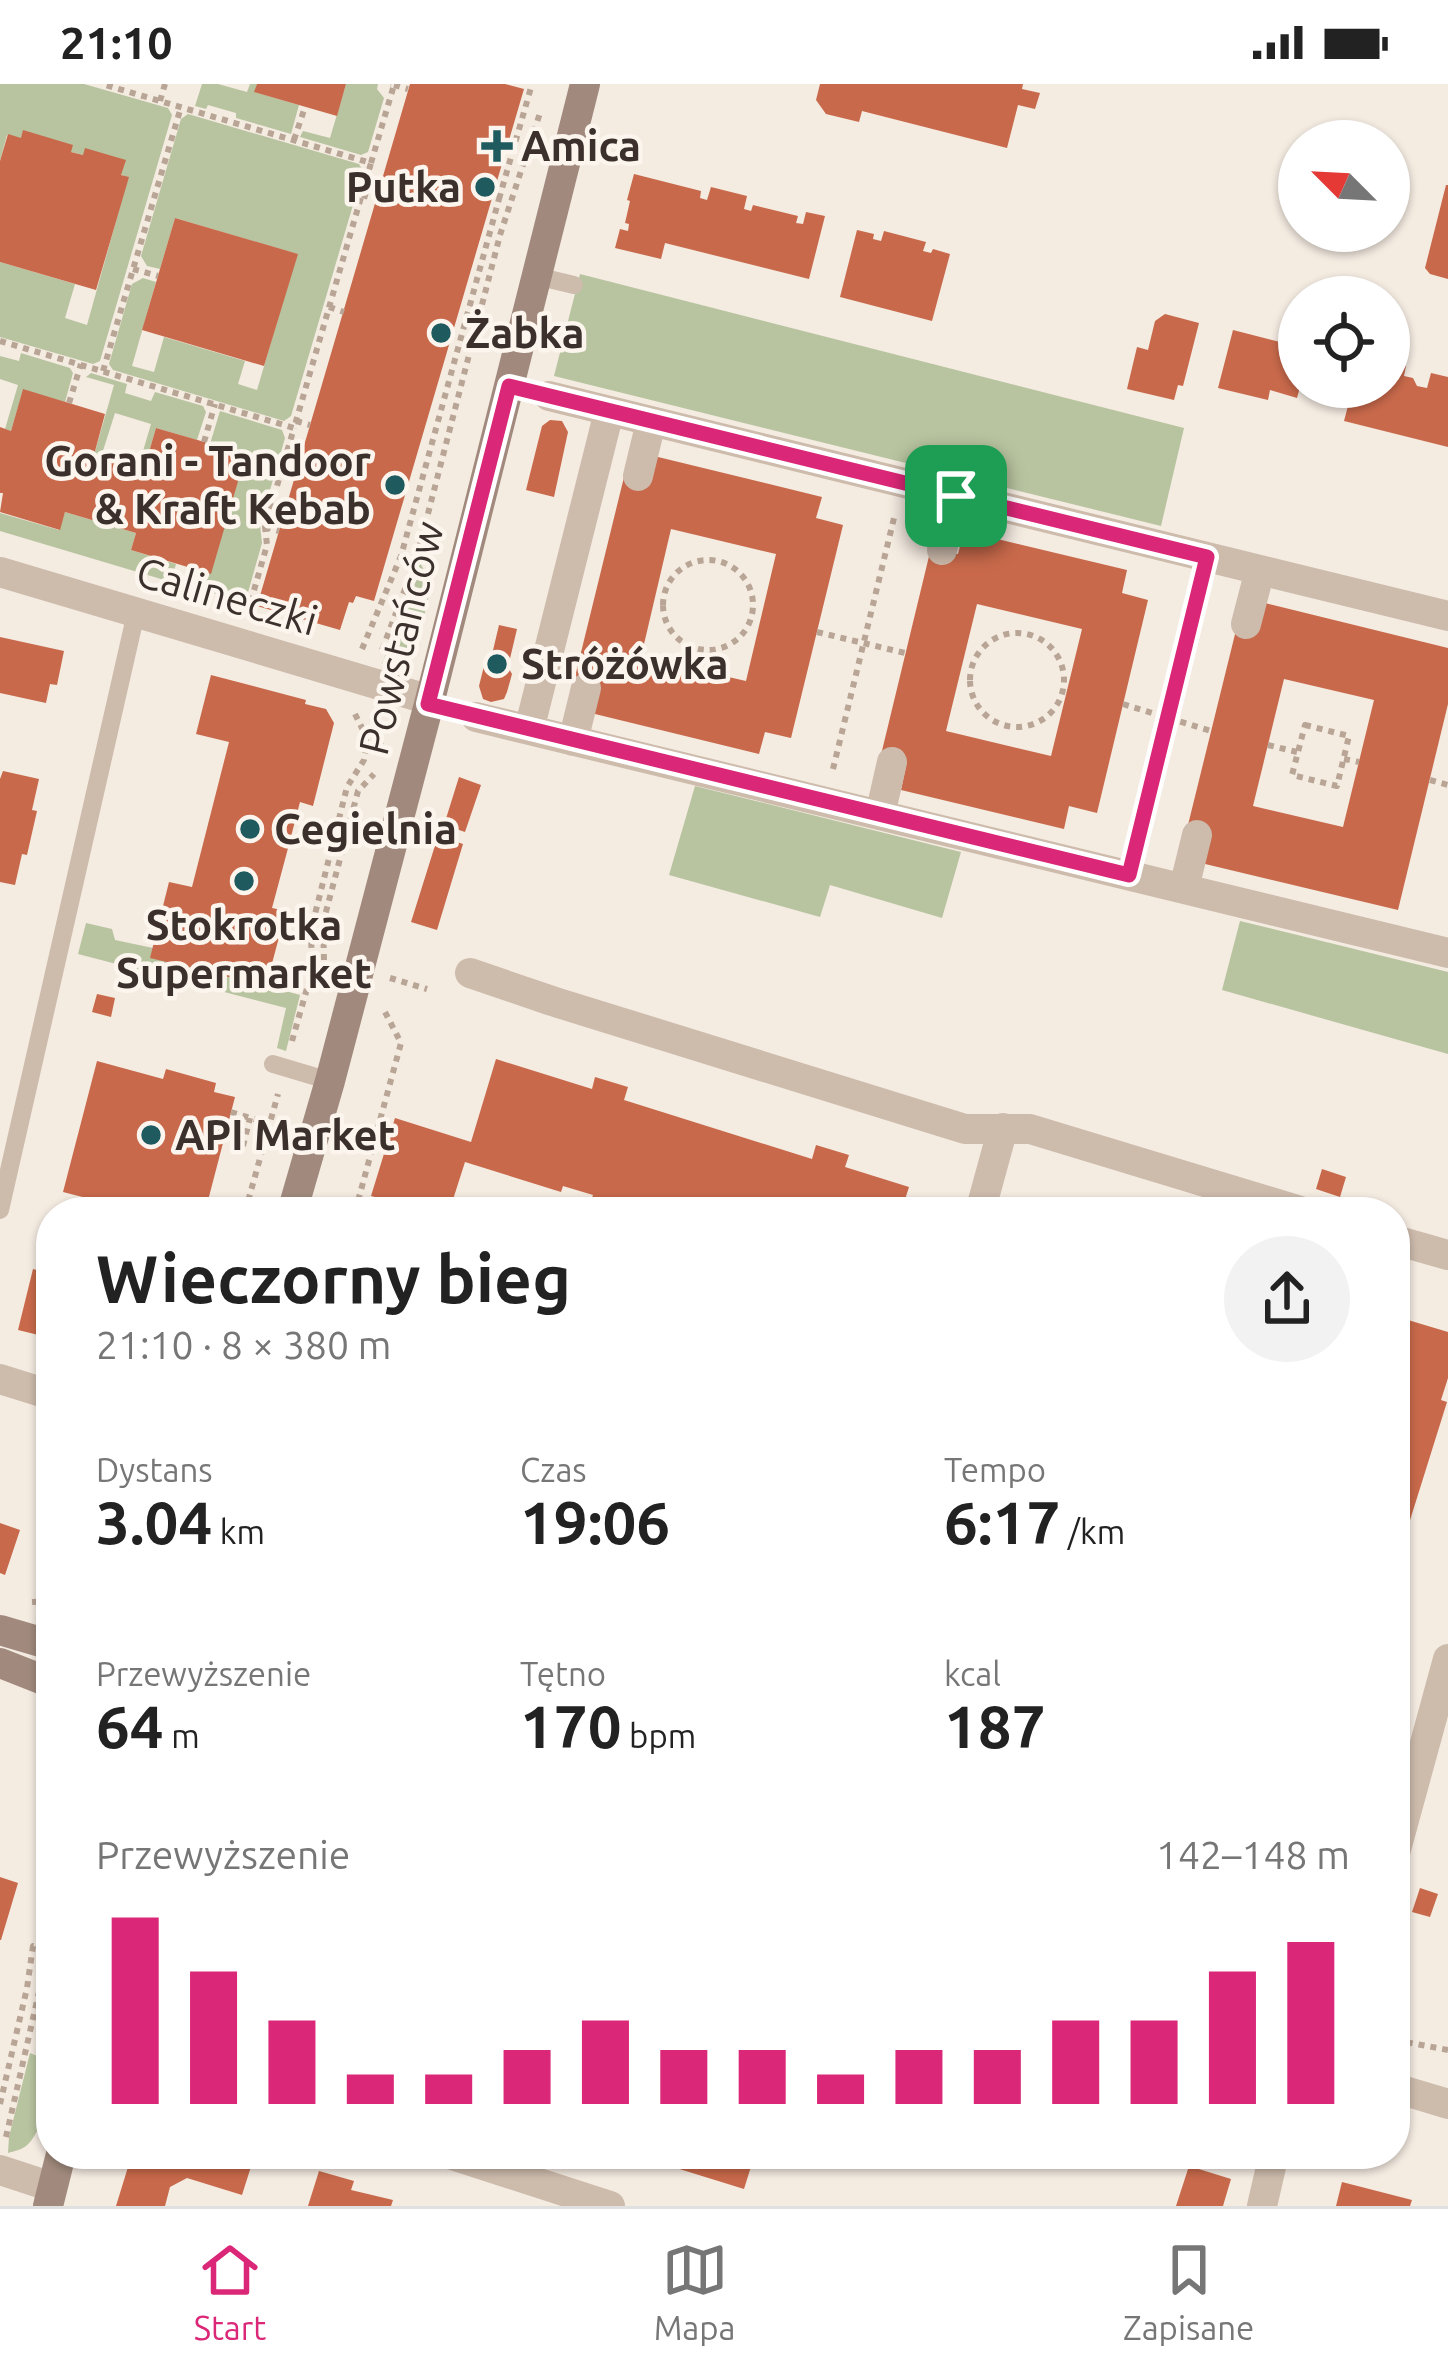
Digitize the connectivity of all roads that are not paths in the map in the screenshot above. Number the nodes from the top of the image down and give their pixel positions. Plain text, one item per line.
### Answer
1 (585, 84) edge
2 (536, 276) junction
3 (574, 285) dead end
4 (509, 386) junction
5 (549, 396) joint
6 (609, 412) junction
7 (651, 422) junction
8 (638, 476) dead end
9 (956, 496) junction
10 (942, 550) dead end
11 (1260, 570) junction
12 (0, 572) edge
13 (136, 613) junction
14 (1448, 616) edge
15 (1246, 624) dead end
16 (586, 688) dead end
17 (429, 702) junction
18 (476, 717) joint
19 (529, 730) junction
20 (574, 741) junction
21 (892, 762) dead end
22 (880, 815) junction
23 (1197, 836) dead end
24 (1184, 888) junction
25 (1448, 952) edge
26 (470, 973) dead end
27 (279, 1066) road end
28 (330, 1081) junction
29 (1004, 1128) junction
30 (296, 1197) edge
31 (984, 1197) edge
32 (1254, 1197) edge
33 (0, 1210) edge
34 (1410, 1244) edge
35 (1448, 1255) edge
36 (0, 1379) edge
37 (36, 1390) edge
38 (0, 1630) edge
39 (36, 1641) edge
40 (1448, 1659) edge
41 (0, 1663) edge
42 (36, 1677) edge
43 (1410, 1798) edge
44 (1410, 2093) edge
45 (1448, 2104) edge
46 (2, 2155) edge
47 (495, 2169) edge
48 (1271, 2169) edge
49 (50, 2197) edge
50 (610, 2206) edge
51 (1262, 2206) edge

1 - 2 street, Powstańców
2 - 3 lane
2 - 4 street, Powstańców
4 - 5 lane
4 - 17 street, Powstańców
5 - 6 street
6 - 7 street
6 - 19 street
7 - 8 street
7 - 9 street
9 - 10 street
9 - 11 street
11 - 14 street
11 - 15 street
12 - 13 street, Calineczki
13 - 17 street, Calineczki
13 - 33 lane
16 - 20 street
17 - 18 lane
17 - 28 street, Powstańców
18 - 19 street
19 - 20 street
20 - 22 street
21 - 22 street
22 - 24 street
23 - 24 street
24 - 25 street
26 - 29 street
27 - 28 lane
28 - 30 street, Powstańców
29 - 31 street
29 - 32 street
34 - 35 street
36 - 37 street
38 - 39 street
40 - 43 street
41 - 42 street
44 - 45 street
46 - 49 street
47 - 50 street
48 - 51 street

